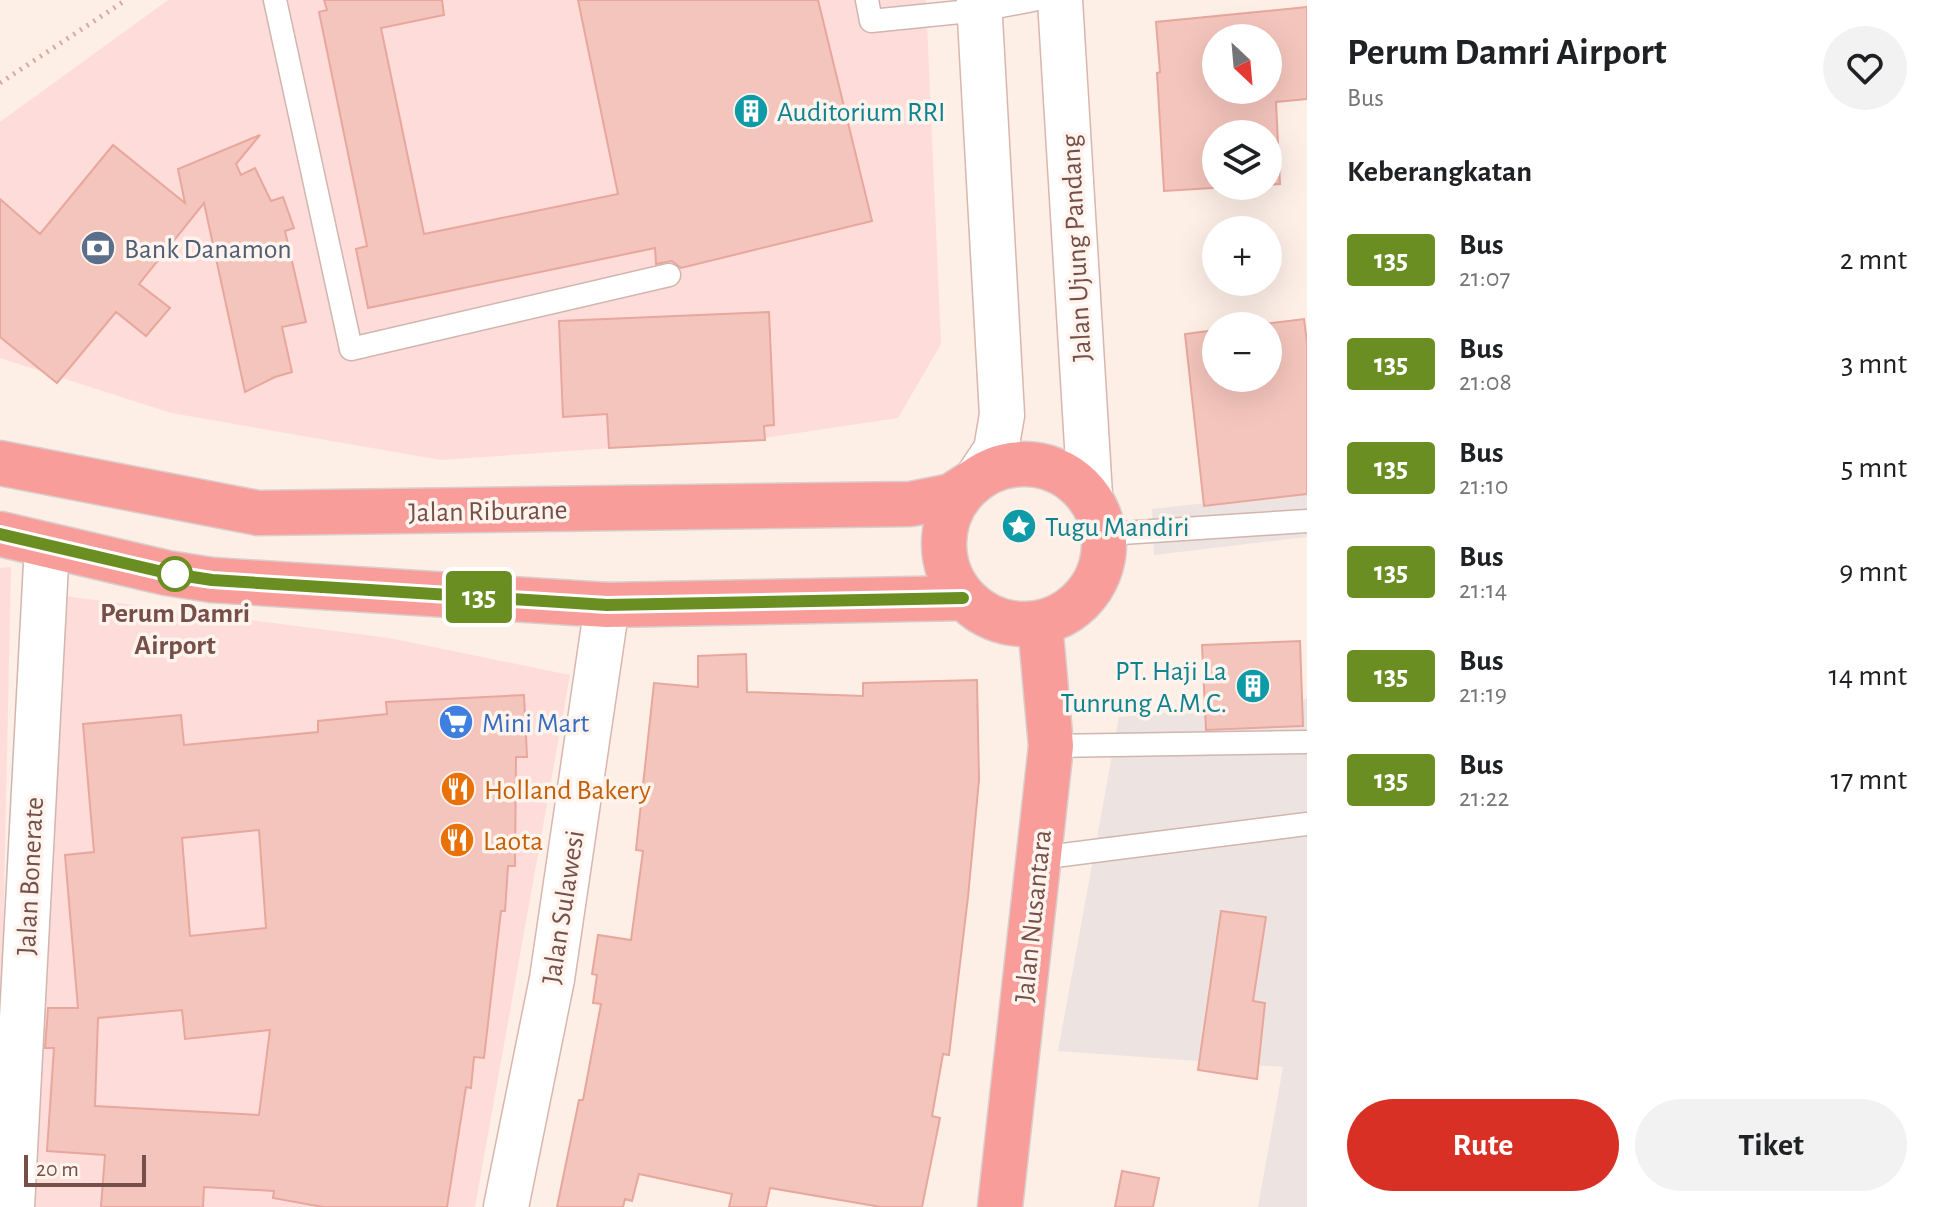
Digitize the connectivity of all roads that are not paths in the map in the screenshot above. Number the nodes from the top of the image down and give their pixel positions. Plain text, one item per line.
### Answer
1 (275, 0) edge
2 (867, 0) edge
3 (1033, 0) edge
4 (1060, 0) edge
5 (979, 5) edge
6 (669, 275) dead end
7 (0, 463) edge
8 (976, 480) junction
9 (1098, 515) junction
10 (1307, 521) edge
11 (0, 534) edge
12 (47, 545) junction
13 (963, 598) junction
14 (607, 605) junction
15 (1040, 624) junction
16 (1307, 742) edge
17 (1051, 746) junction
18 (1307, 824) edge
19 (1039, 858) junction
20 (12, 1207) edge
21 (506, 1207) edge
22 (1000, 1207) edge

1 - 6 lane
2 - 5 lane
3 - 5 lane
4 - 9 street, Jalan Ujung Pandang
5 - 8 street
7 - 8 highway, Jalan Riburane
8 - 9 highway
8 - 13 highway
9 - 10 lane
9 - 15 highway
11 - 12 highway
12 - 14 highway
12 - 20 street, Jalan Bonerate
13 - 14 highway
13 - 15 highway
14 - 21 street, Jalan Sulawesi
15 - 17 highway, Jalan Nusantara
16 - 17 lane
17 - 19 highway, Jalan Nusantara
18 - 19 lane
19 - 22 highway, Jalan Nusantara

